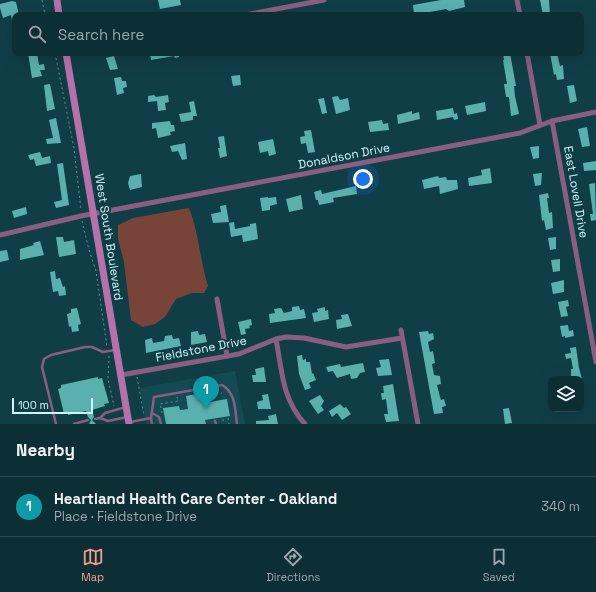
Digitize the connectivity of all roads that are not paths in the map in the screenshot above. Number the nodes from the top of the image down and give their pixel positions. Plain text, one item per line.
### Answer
1 (56, 0) edge
2 (324, 0) edge
3 (517, 0) edge
4 (58, 12) edge
5 (262, 12) edge
6 (519, 12) edge
7 (67, 56) edge
8 (528, 56) edge
9 (596, 112) edge
10 (552, 121) junction
11 (540, 125) junction
12 (94, 214) junction
13 (0, 235) edge
14 (217, 299) dead end
15 (401, 330) dead end
16 (402, 338) junction
17 (276, 339) junction
18 (116, 350) junction
19 (227, 356) junction
20 (596, 362) edge
21 (120, 375) junction
22 (126, 407) junction
23 (151, 412) junction
24 (100, 418) junction
25 (151, 418) junction
26 (95, 419) dead end
27 (88, 420) dead end
28 (129, 421) edge
29 (56, 424) edge
30 (74, 424) edge
31 (152, 424) edge
32 (161, 424) edge
33 (237, 424) edge
34 (305, 424) edge
35 (418, 424) edge

1 - 4 street
2 - 5 street
3 - 6 street
7 - 12 street, West South Boulevard
8 - 11 street
9 - 10 street, Donaldson Drive
10 - 11 street, Donaldson Drive
10 - 20 street, East Lovell Drive
11 - 12 street, Donaldson Drive
12 - 13 street, Donaldson Drive
12 - 18 street, West South Boulevard
14 - 19 street
15 - 16 street
16 - 17 street, Fieldstone Drive
16 - 35 street
17 - 19 street, Fieldstone Drive
17 - 34 street
18 - 21 street, West South Boulevard
18 - 29 lane
19 - 21 street, Fieldstone Drive
21 - 22 street, West South Boulevard
22 - 24 lane
22 - 28 street, West South Boulevard
23 - 25 lane
23 - 32 lane
23 - 33 lane
24 - 26 lane
24 - 28 lane
25 - 28 lane
25 - 31 lane
27 - 30 lane

